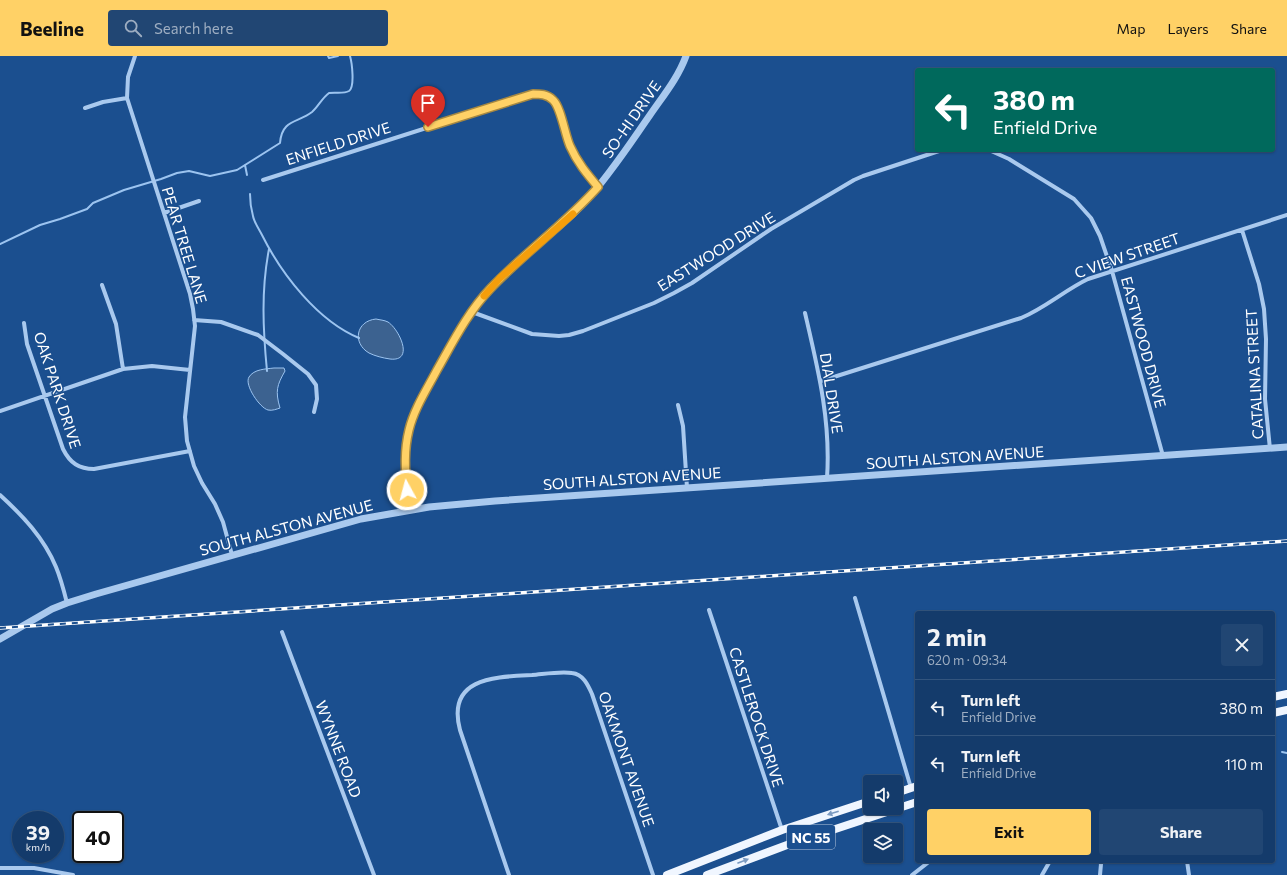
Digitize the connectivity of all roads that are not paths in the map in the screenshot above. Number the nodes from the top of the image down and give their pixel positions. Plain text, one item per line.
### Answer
1 (134, 56) edge
2 (686, 56) edge
3 (127, 98) junction
4 (85, 108) dead end
5 (936, 152) edge
6 (993, 152) edge
7 (263, 180) dead end
8 (598, 187) junction
9 (199, 201) dead end
10 (164, 213) junction
11 (1287, 215) edge
12 (1242, 230) junction
13 (1112, 271) junction
14 (102, 284) dead end
15 (472, 312) junction
16 (805, 313) dead end
17 (194, 320) junction
18 (24, 323) dead end
19 (123, 369) junction
20 (190, 370) junction
21 (821, 380) junction
22 (45, 396) junction
23 (678, 405) dead end
24 (0, 411) edge
25 (314, 412) dead end
26 (1287, 447) edge
27 (1270, 449) junction
28 (190, 452) junction
29 (1162, 456) junction
30 (827, 478) junction
31 (687, 488) junction
32 (0, 495) edge
33 (411, 510) junction
34 (232, 556) junction
35 (855, 598) dead end
36 (68, 603) junction
37 (709, 610) dead end
38 (282, 632) dead end
39 (0, 639) edge
40 (1287, 694) edge
41 (1275, 697) edge
42 (1287, 710) edge
43 (1275, 713) edge
44 (914, 787) edge
45 (903, 791) edge
46 (863, 803) edge
47 (915, 803) edge
48 (782, 830) junction
49 (927, 863) edge
50 (1049, 863) edge
51 (1100, 863) edge
52 (1187, 863) edge
53 (0, 868) edge
54 (73, 875) edge
55 (374, 875) edge
56 (509, 875) edge
57 (653, 875) edge
58 (667, 875) edge
59 (707, 875) edge
60 (912, 875) edge
61 (1042, 875) edge
62 (1100, 875) edge
63 (1189, 875) edge

1 - 3 street, PEAR TREE LANE
2 - 8 street, SO-HI DRIVE
3 - 4 street
3 - 10 street, PEAR TREE LANE
5 - 15 street, EASTWOOD DRIVE
6 - 13 street, EASTWOOD DRIVE
7 - 8 street, ENFIELD DRIVE
8 - 15 street, SO-HI DRIVE
9 - 10 street
10 - 17 street, PEAR TREE LANE
11 - 12 street, C VIEW STREET
12 - 13 street, C VIEW STREET
12 - 27 street, CATALINA STREET
13 - 21 street, C VIEW STREET
13 - 29 street, EASTWOOD DRIVE
14 - 19 street
15 - 33 street, SO-HI DRIVE
16 - 21 street, DIAL DRIVE
17 - 20 street, PEAR TREE LANE
17 - 25 street
18 - 22 street, OAK PARK DRIVE
19 - 20 street
19 - 22 street
20 - 28 street, PEAR TREE LANE
21 - 30 street, DIAL DRIVE
22 - 24 street
22 - 28 street, OAK PARK DRIVE
23 - 31 street
26 - 27 street, SOUTH ALSTON AVENUE
27 - 29 street, SOUTH ALSTON AVENUE
28 - 34 street, PEAR TREE LANE
29 - 30 street, SOUTH ALSTON AVENUE
30 - 31 street, SOUTH ALSTON AVENUE
31 - 33 street, SOUTH ALSTON AVENUE
32 - 36 street
33 - 34 street, SOUTH ALSTON AVENUE
34 - 36 street, SOUTH ALSTON AVENUE
35 - 44 street
36 - 39 street, SOUTH ALSTON AVENUE
37 - 48 street, CASTLEROCK DRIVE
38 - 55 street, WYNNE ROAD
40 - 41 main road
42 - 43 main road
44 - 45 main road
46 -> 48 main road, NC 55
59 -> 47 main road, NC 55
48 - 58 main road, NC 55
49 - 60 street
50 - 61 street
51 - 62 street
52 - 63 street
53 - 54 street
56 - 57 street, OAKMONT AVENUE

